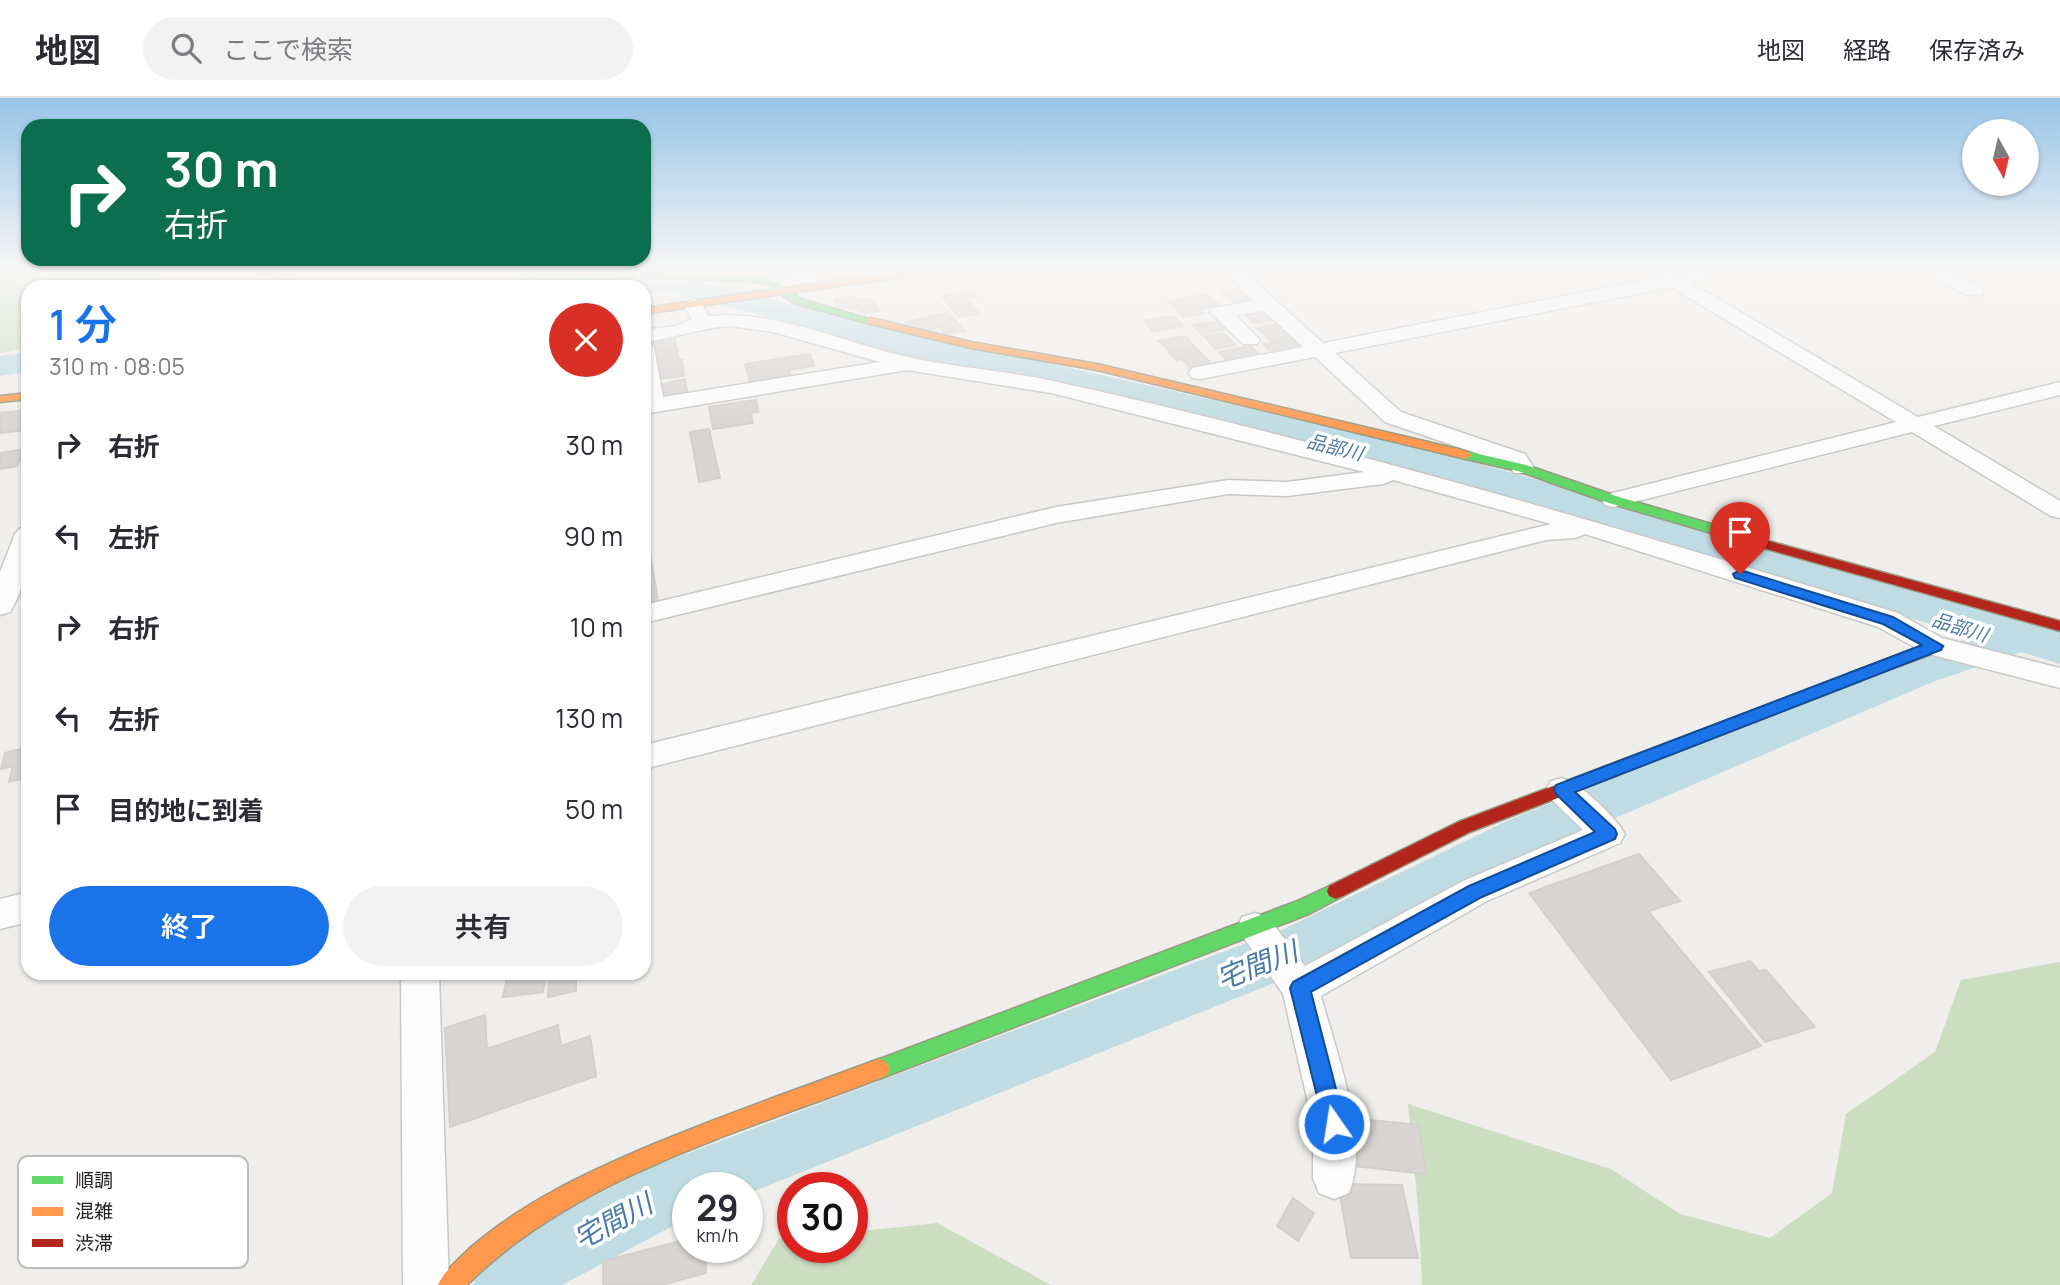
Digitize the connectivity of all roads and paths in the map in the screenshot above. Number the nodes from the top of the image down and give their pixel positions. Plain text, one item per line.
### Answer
1 (687, 324) edge
2 (763, 324) edge
3 (887, 324) edge
4 (1233, 324) edge
5 (1292, 324) edge
6 (1445, 324) edge
7 (1747, 324) edge
8 (651, 335) edge
9 (1250, 340) dead end
10 (1319, 349) junction
11 (911, 363) junction
12 (1199, 373) dead end
13 (21, 384) edge
14 (0, 386) edge
15 (2060, 388) edge
16 (21, 397) edge
17 (0, 399) edge
18 (651, 406) edge
19 (1915, 424) junction
20 (1522, 468) junction
21 (1400, 474) junction
22 (1614, 500) junction
23 (2060, 511) edge
24 (1592, 528) junction
25 (21, 552) edge
26 (0, 606) edge
27 (651, 612) edge
28 (2060, 626) edge
29 (1936, 646) junction
30 (2060, 677) edge
31 (651, 755) edge
32 (1562, 790) junction
33 (21, 909) edge
34 (0, 914) edge
35 (1254, 928) junction
36 (420, 980) edge
37 (1299, 987) junction
38 (1334, 1178) dead end
39 (426, 1285) edge
40 (450, 1285) edge

1 - 8 street
2 - 11 street
3 - 20 main road
4 - 9 street
5 - 10 street
6 - 10 street
7 - 19 street
10 - 12 street
10 - 20 street
11 - 18 street
11 - 21 street
13 - 14 main road
15 - 19 street
16 - 17 main road
19 - 22 street
19 - 23 street
20 - 22 main road
21 - 24 street
21 - 27 street
22 - 28 main road
24 - 29 street
24 - 31 street
25 - 26 street
29 - 30 street
29 - 32 main road
32 - 35 main road
32 - 37 street
33 - 34 street
35 - 37 street
35 - 40 main road
36 - 39 street
37 - 38 street

